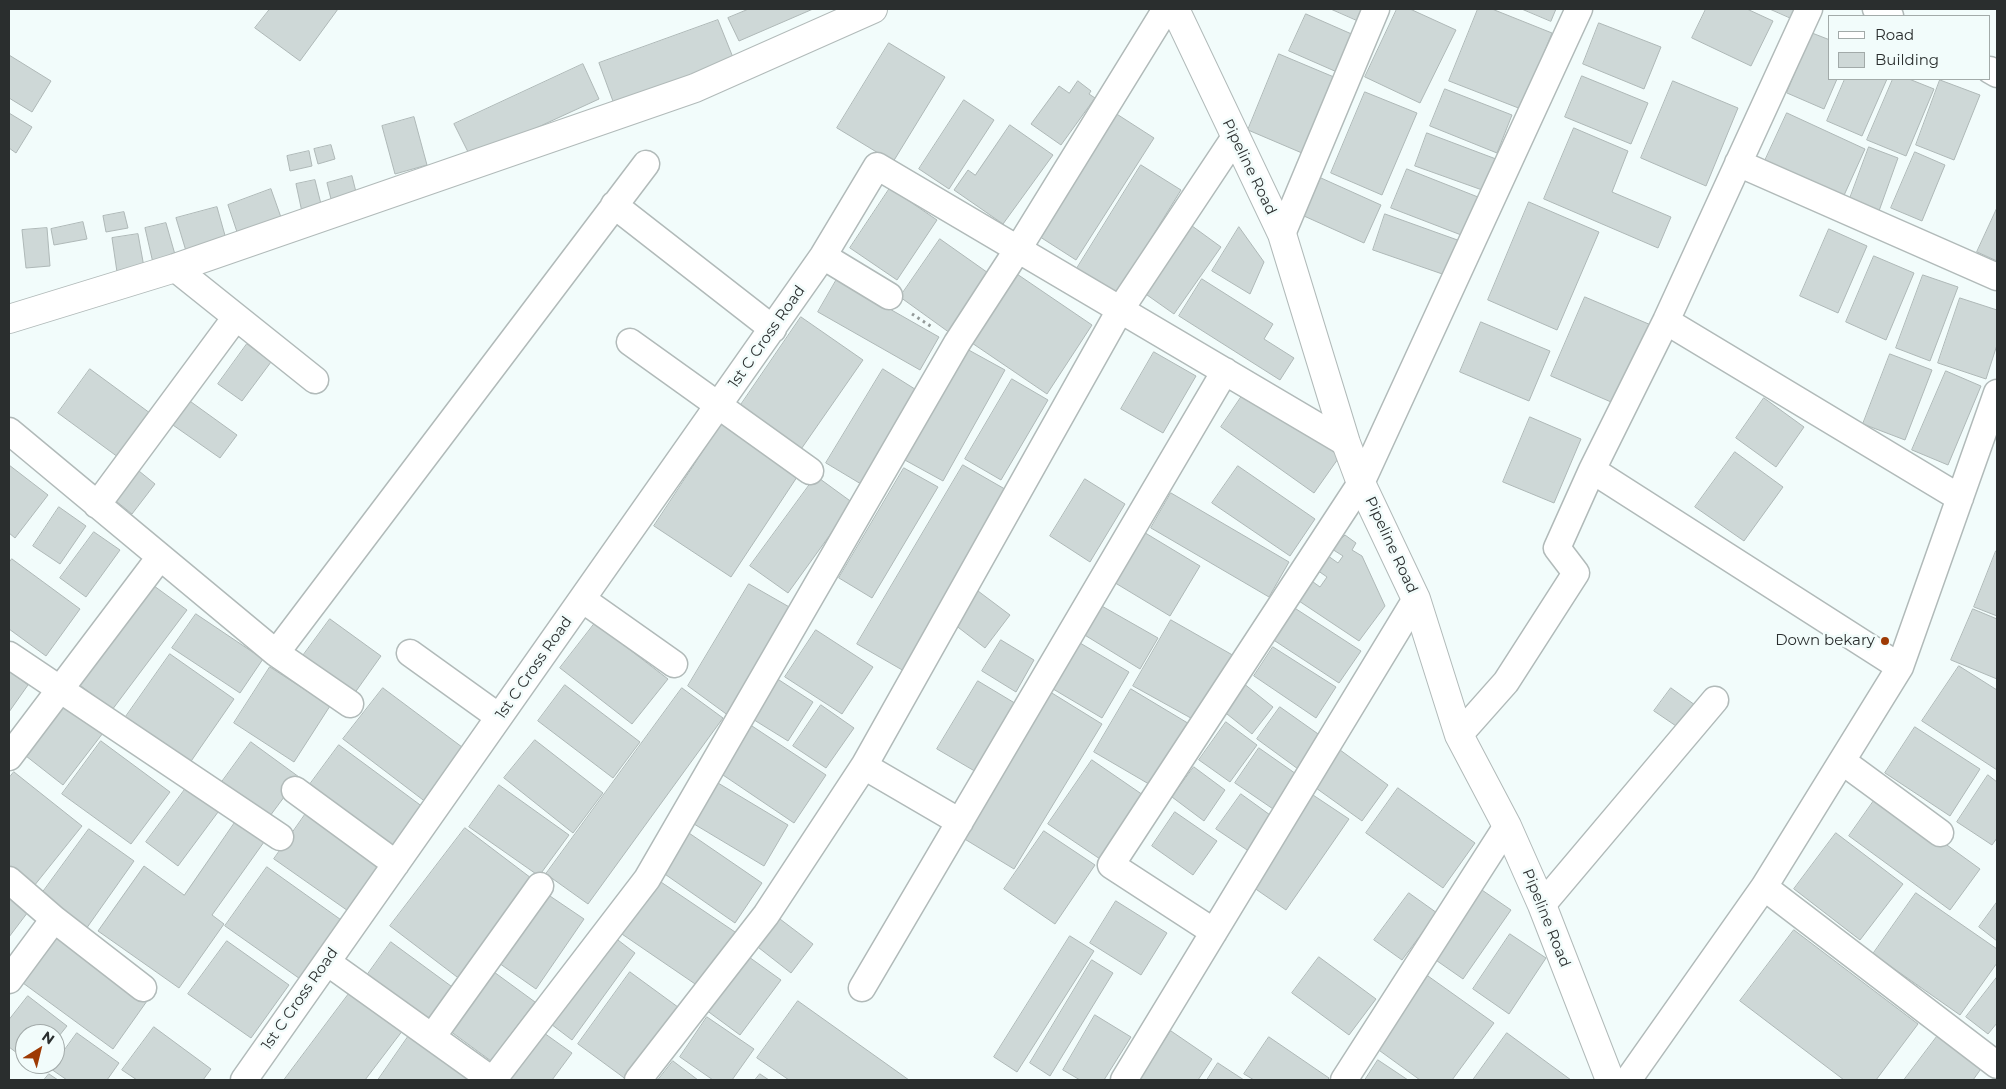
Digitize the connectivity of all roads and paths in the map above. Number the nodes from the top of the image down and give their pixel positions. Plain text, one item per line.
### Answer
1 (873, 9) edge
2 (1166, 9) edge
3 (1175, 9) edge
4 (1376, 9) edge
5 (1579, 9) edge
6 (1809, 9) edge
7 (1876, 9) edge
8 (1888, 15) edge
9 (1235, 138) junction
10 (1738, 163) junction
11 (646, 164) dead end
12 (614, 205) junction
13 (1282, 234) junction
14 (1018, 249) junction
15 (823, 256) junction
16 (175, 268) junction
17 (1997, 277) edge
18 (889, 296) dead end
19 (1120, 310) junction
20 (236, 317) junction
21 (9, 320) edge
22 (1666, 321) junction
23 (773, 329) junction
24 (630, 342) dead end
25 (1225, 371) junction
26 (315, 380) dead end
27 (1997, 393) edge
28 (718, 406) junction
29 (9, 432) edge
30 (1346, 443) junction
31 (1592, 470) junction
32 (810, 471) dead end
33 (1361, 483) junction
34 (1960, 498) junction
35 (97, 505) junction
36 (160, 556) junction
37 (1416, 599) junction
38 (582, 600) junction
39 (276, 653) junction
40 (410, 654) dead end
41 (9, 655) edge
42 (674, 664) dead end
43 (1900, 667) junction
44 (59, 690) junction
45 (1715, 700) dead end
46 (350, 704) dead end
47 (500, 717) junction
48 (1459, 734) junction
49 (9, 757) edge
50 (1842, 761) junction
51 (864, 766) junction
52 (295, 790) dead end
53 (960, 822) junction
54 (1507, 826) junction
55 (1940, 833) dead end
56 (280, 837) dead end
57 (396, 864) junction
58 (9, 880) edge
59 (540, 886) dead end
60 (1764, 887) junction
61 (1542, 905) junction
62 (54, 919) junction
63 (1214, 932) junction
64 (327, 962) junction
65 (9, 980) edge
66 (143, 988) dead end
67 (862, 988) dead end
68 (432, 1037) junction
69 (1997, 1065) edge
70 (244, 1080) edge
71 (493, 1080) edge
72 (638, 1080) edge
73 (1124, 1080) edge
74 (1344, 1080) edge
75 (1610, 1080) edge
76 (1628, 1080) edge

1 - 16 street
2 - 14 street
3 - 9 street, Pipeline Road
4 - 13 street
5 - 33 street
6 - 10 street
7 - 8 street
9 - 13 street, Pipeline Road
9 - 19 street
10 - 17 street
10 - 22 street
11 - 12 street
12 - 23 street
12 - 39 street
13 - 30 street, Pipeline Road
14 - 15 street, 1st C Cross Road
14 - 19 street
14 - 71 street
15 - 18 street
15 - 23 street, 1st C Cross Road
16 - 20 street
16 - 21 street
19 - 25 street
19 - 51 street
20 - 26 street
20 - 35 street
22 - 31 street
22 - 34 street
23 - 28 street, 1st C Cross Road
24 - 28 street
25 - 30 street
25 - 53 street
27 - 34 street
28 - 32 street
28 - 38 street, 1st C Cross Road
29 - 35 street
30 - 33 street, Pipeline Road
31 - 43 street
31 - 48 street
33 - 37 street, Pipeline Road
33 - 63 street
34 - 43 street
35 - 36 street
36 - 39 street
36 - 44 street
37 - 48 street, Pipeline Road
37 - 63 street
38 - 42 street
38 - 47 street, 1st C Cross Road
39 - 46 street
40 - 47 street
41 - 44 street
43 - 50 street
44 - 49 street
44 - 56 street
45 - 61 street
47 - 57 street, 1st C Cross Road
48 - 54 street, Pipeline Road
50 - 55 street
50 - 60 street
51 - 53 street
51 - 72 street
52 - 57 street
53 - 67 street
54 - 61 street, Pipeline Road
54 - 74 street
57 - 64 street, 1st C Cross Road
58 - 62 street
59 - 68 street
60 - 69 street
60 - 76 street
61 - 75 street, Pipeline Road
62 - 65 street
62 - 66 street
63 - 73 street
64 - 68 street
64 - 70 street, 1st C Cross Road
68 - 71 street

